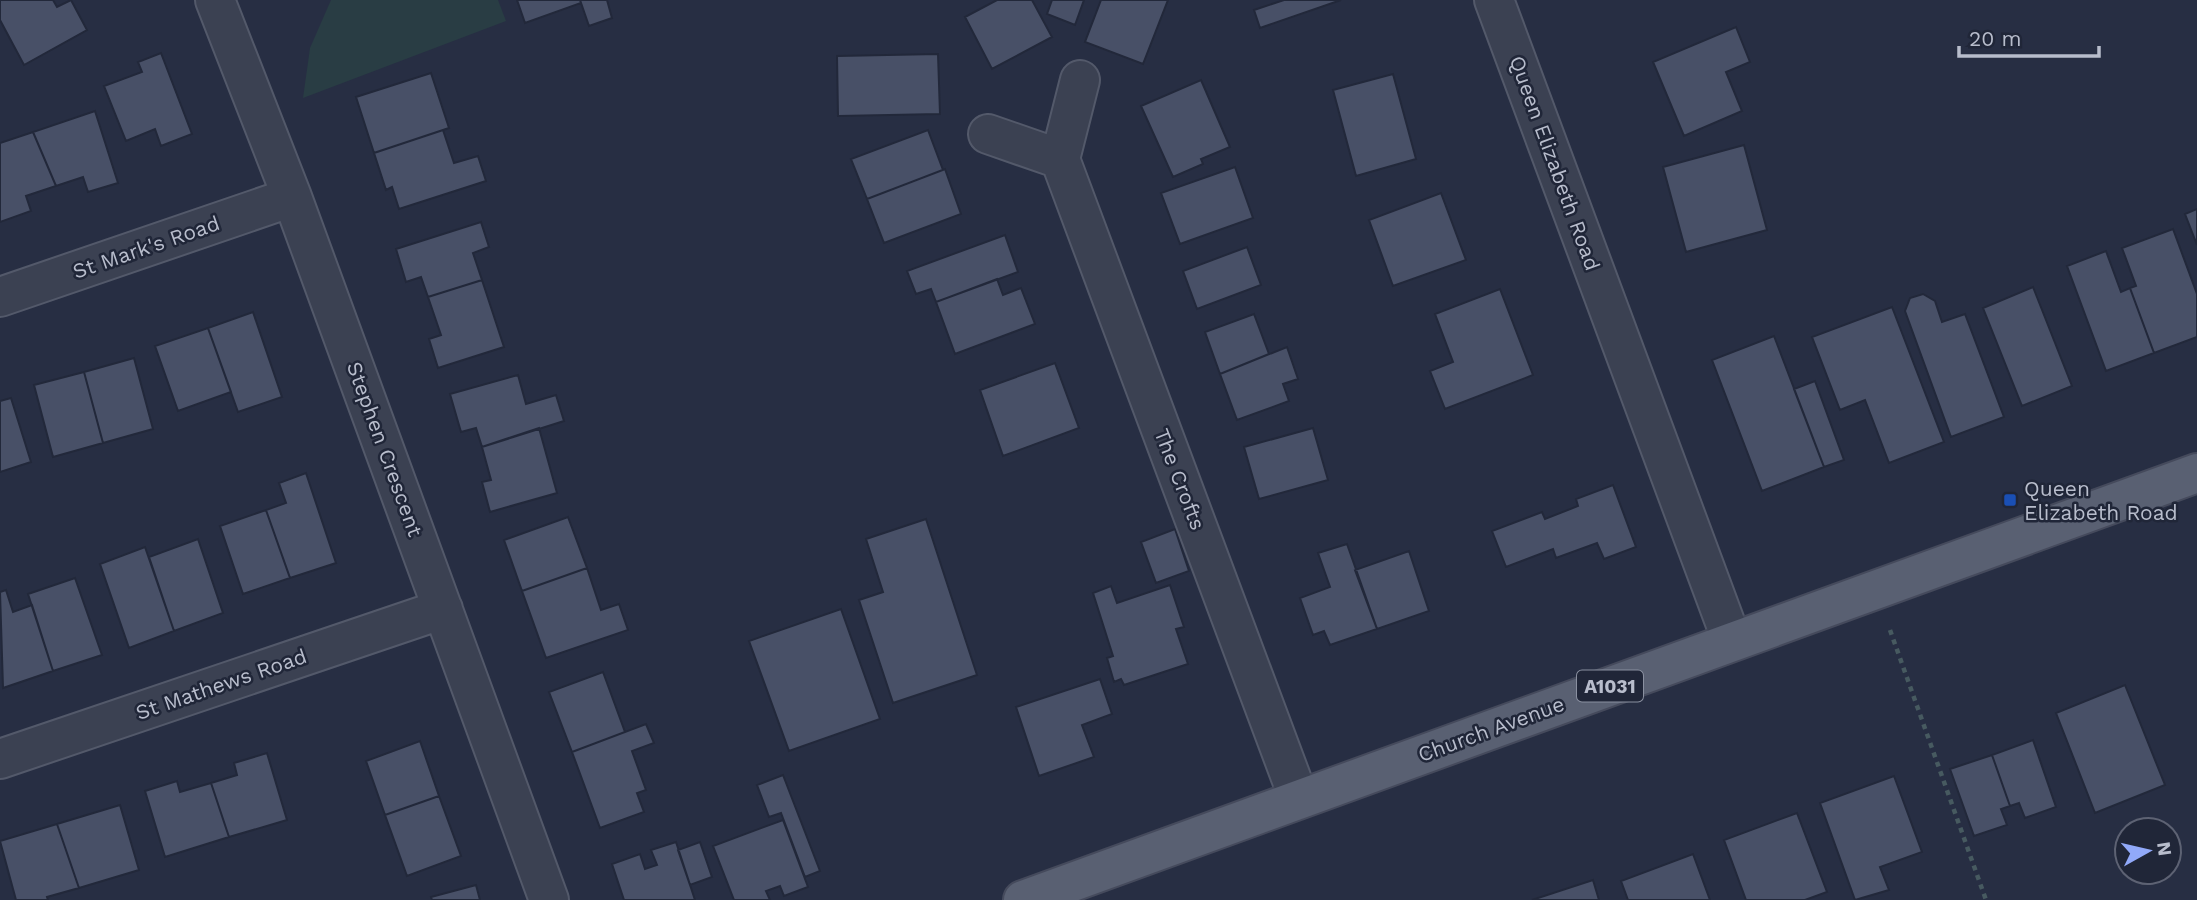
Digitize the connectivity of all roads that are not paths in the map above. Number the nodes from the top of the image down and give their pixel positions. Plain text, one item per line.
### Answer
1 (215, 0) edge
2 (1494, 0) edge
3 (1080, 80) dead end
4 (988, 134) dead end
5 (1060, 159) junction
6 (292, 197) junction
7 (0, 297) edge
8 (2197, 473) edge
9 (443, 609) junction
10 (1732, 641) junction
11 (0, 759) edge
12 (1299, 799) junction
13 (549, 900) edge
14 (1023, 900) edge

1 - 6 street, Stephen Crescent
2 - 10 street, Queen Elizabeth Road
3 - 5 street
4 - 5 street
5 - 12 street, The Crofts
6 - 7 street, St Mark's Road
6 - 9 street, Stephen Crescent
8 - 10 main road, Church Avenue / A1031
9 - 11 street, St Mathews Road
9 - 13 street, Stephen Crescent
10 - 12 main road, Church Avenue / A1031
12 - 14 main road, Church Avenue / A1031

